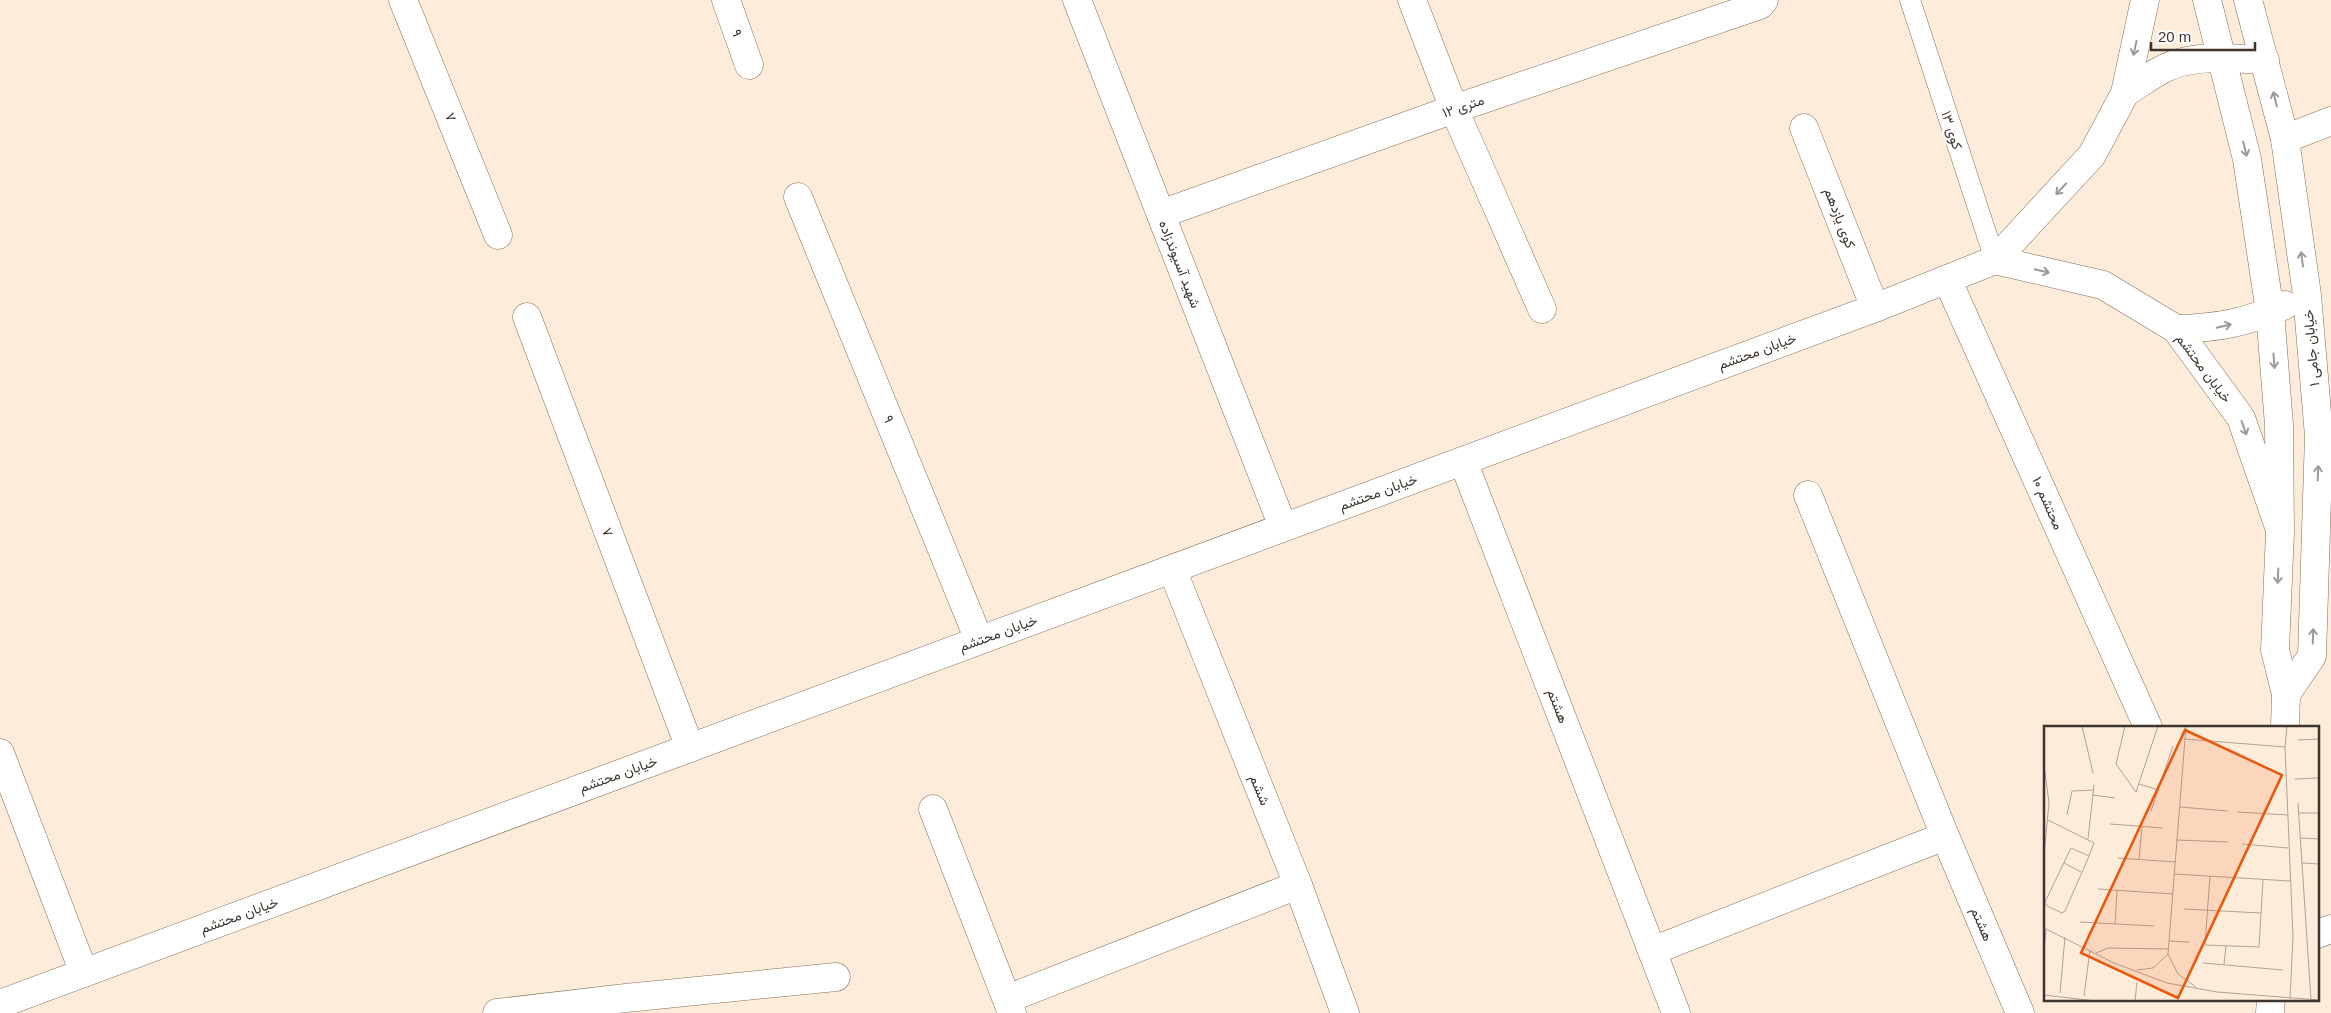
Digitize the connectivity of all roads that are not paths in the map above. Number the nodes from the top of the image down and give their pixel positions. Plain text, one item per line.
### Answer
1 (403, 0) edge
2 (726, 0) edge
3 (1077, 0) edge
4 (1412, 0) edge
5 (1764, 0) edge
6 (1910, 0) edge
7 (2145, 0) edge
8 (2208, 0) edge
9 (2248, 0) edge
10 (2222, 58) junction
11 (2265, 60) junction
12 (749, 65) dead end
13 (2125, 93) junction
14 (1454, 109) junction
15 (2331, 121) edge
16 (1804, 128) dead end
17 (2285, 139) junction
18 (798, 197) dead end
19 (1161, 214) junction
20 (498, 235) dead end
21 (1995, 260) junction
22 (1947, 279) junction
23 (2307, 295) junction
24 (1875, 308) junction
25 (1542, 309) dead end
26 (2270, 312) junction
27 (527, 317) dead end
28 (2176, 330) junction
29 (1463, 461) junction
30 (1808, 495) dead end
31 (1283, 527) junction
32 (2280, 532) junction
33 (1172, 569) junction
34 (979, 640) junction
35 (2286, 694) junction
36 (2148, 726) edge
37 (2285, 726) edge
38 (690, 748) junction
39 (0, 753) edge
40 (933, 809) dead end
41 (1945, 836) junction
42 (1298, 885) junction
43 (2331, 929) edge
44 (2318, 934) edge
45 (1652, 951) junction
46 (84, 973) junction
47 (836, 977) dead end
48 (2271, 1000) edge
49 (0, 1004) edge
50 (627, 1005) edge
51 (1010, 1006) edge
52 (497, 1013) edge
53 (1345, 1013) edge
54 (1676, 1013) edge
55 (2020, 1013) edge
56 (2270, 1013) edge

1 - 20 street, ۷
2 - 12 street, ۹
3 - 19 street, شهید آسیوندزاده
4 - 14 street
5 - 14 street, ۱۲ متری
6 - 21 lane, کوی ۱۳
7 -> 13 street, خیابان محتشم
8 - 10 street
9 - 11 street, خیابان جامی ۱
10 - 11 street
10 - 13 street
10 -> 26 street
17 -> 11 street, خیابان جامی ۱
13 -> 21 street, خیابان محتشم
14 - 19 street, ۱۲ متری
14 - 25 street
15 - 17 street
16 - 24 street, کوی یازدهم
23 -> 17 street, خیابان جامی ۱
18 - 34 street, ۹
19 - 31 street, شهید آسیوندزاده
21 - 22 street, خیابان محتشم
21 -> 28 street, خیابان محتشم
22 - 24 street, خیابان محتشم
22 - 36 street, محتشم ۱۰
23 - 26 street
35 -> 23 street, خیابان جامی ۱
24 - 29 street, خیابان محتشم
28 -> 26 street
26 -> 32 street
27 - 38 street, ۷
28 -> 32 street, خیابان محتشم
29 - 31 street, خیابان محتشم
29 - 45 street, هشتم
30 - 41 street, هشتم
31 - 33 street, خیابان محتشم
32 -> 35 street
33 - 34 street, خیابان محتشم
33 - 42 street, ششم
34 - 38 street, خیابان محتشم
35 - 37 street
38 - 46 street, خیابان محتشم
39 - 46 street
40 - 51 street
41 - 45 street
41 - 55 street, هشتم
42 - 51 street
42 - 53 street, ششم
43 - 44 street
45 - 54 street, هشتم
46 - 49 street, خیابان محتشم
47 - 50 street
48 - 56 street
50 - 52 street

